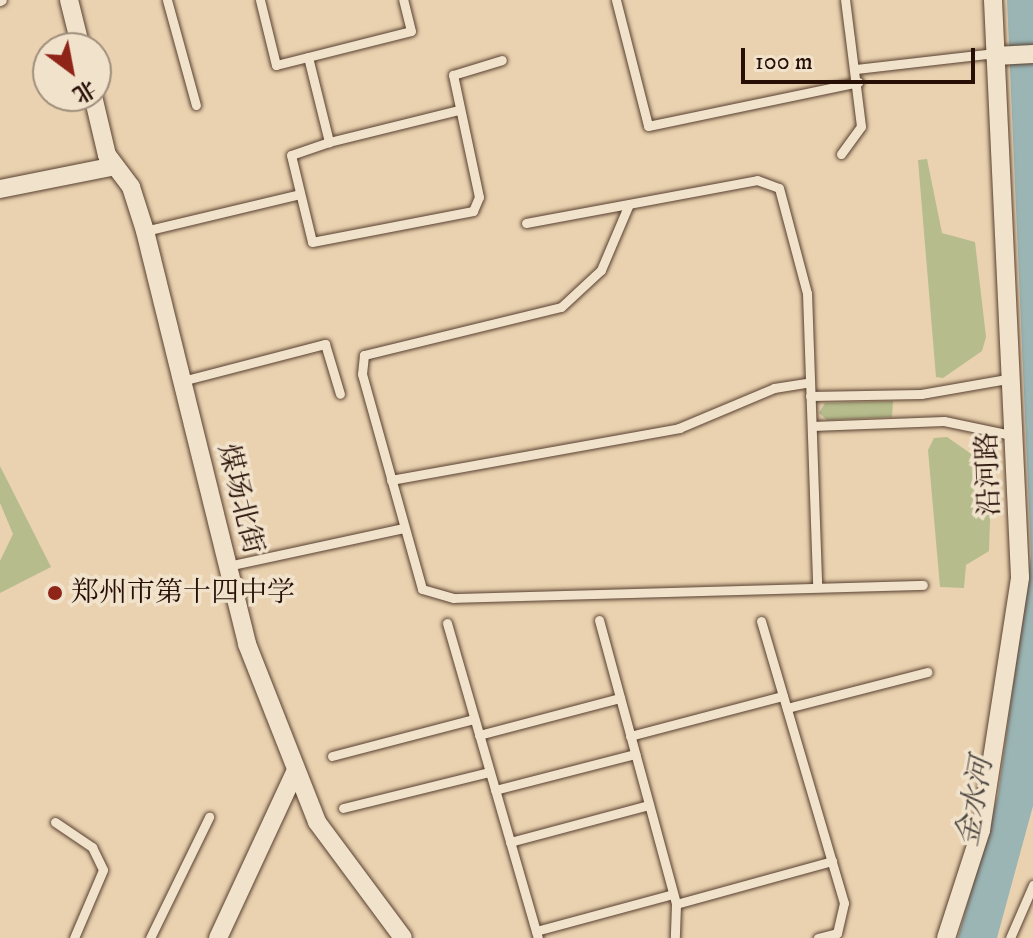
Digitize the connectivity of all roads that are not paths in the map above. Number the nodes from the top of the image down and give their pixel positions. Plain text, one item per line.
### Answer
1 (69, 0) edge
2 (167, 0) edge
3 (260, 0) edge
4 (403, 0) edge
5 (616, 0) edge
6 (845, 0) edge
7 (993, 0) edge
8 (77, 32) edge
9 (1033, 54) edge
10 (998, 55) junction
11 (308, 57) junction
12 (502, 60) dead end
13 (856, 69) junction
14 (858, 82) junction
15 (196, 105) dead end
16 (458, 110) junction
17 (98, 112) edge
18 (329, 142) junction
19 (841, 154) dead end
20 (115, 166) junction
21 (0, 189) edge
22 (300, 194) junction
23 (629, 204) junction
24 (526, 223) dead end
25 (145, 231) junction
26 (1013, 378) junction
27 (182, 381) junction
28 (810, 382) junction
29 (340, 394) dead end
30 (810, 396) junction
31 (812, 426) junction
32 (1016, 436) junction
33 (391, 480) junction
34 (404, 528) junction
35 (227, 566) junction
36 (923, 585) dead end
37 (817, 586) junction
38 (599, 620) dead end
39 (761, 621) dead end
40 (447, 623) dead end
41 (927, 672) dead end
42 (783, 696) junction
43 (620, 698) junction
44 (787, 708) junction
45 (474, 719) junction
46 (479, 735) junction
47 (630, 736) junction
48 (635, 754) junction
49 (332, 756) dead end
50 (296, 770) junction
51 (490, 772) junction
52 (495, 790) junction
53 (649, 805) junction
54 (343, 808) dead end
55 (209, 817) dead end
56 (55, 822) dead end
57 (510, 842) junction
58 (832, 861) junction
59 (1033, 885) edge
60 (675, 899) junction
61 (537, 935) edge
62 (74, 938) edge
63 (150, 938) edge
64 (218, 938) edge
65 (403, 938) edge
66 (675, 938) edge
67 (818, 938) edge
68 (946, 938) edge
69 (1010, 938) edge

1 - 8 street
2 - 15 lane
3 - 11 lane
4 - 11 lane
5 - 14 lane
6 - 13 lane
7 - 10 street, 沿河路
9 - 10 street
10 - 13 lane
10 - 26 street, 沿河路
11 - 18 lane
12 - 16 lane
13 - 14 lane
14 - 19 lane
16 - 18 lane
16 - 22 lane
17 - 20 street, 煤场北街
18 - 22 lane
20 - 21 street
20 - 25 street, 煤场北街
22 - 25 lane
23 - 24 lane
23 - 28 lane
23 - 33 lane
25 - 27 street, 煤场北街
26 - 30 lane
26 - 32 street, 沿河路
27 - 29 lane
27 - 35 street, 煤场北街
28 - 30 lane
28 - 33 lane
30 - 31 lane
31 - 32 lane
31 - 37 lane
32 - 68 street, 沿河路
33 - 34 lane
34 - 35 lane
34 - 37 lane
35 - 50 street, 煤场北街
36 - 37 lane
38 - 43 lane
39 - 42 lane
40 - 45 lane
41 - 44 lane
42 - 44 lane
42 - 47 lane
43 - 46 lane
43 - 47 lane
44 - 58 lane
45 - 46 lane
45 - 49 lane
46 - 51 lane
47 - 48 lane
48 - 52 lane
48 - 53 lane
50 - 64 street
50 - 65 street, 煤场北街
51 - 52 lane
51 - 54 lane
52 - 57 lane
53 - 57 lane
53 - 60 lane
55 - 63 lane
56 - 62 lane
57 - 61 lane
58 - 60 lane
58 - 67 lane
59 - 69 lane
60 - 61 lane
60 - 66 lane

